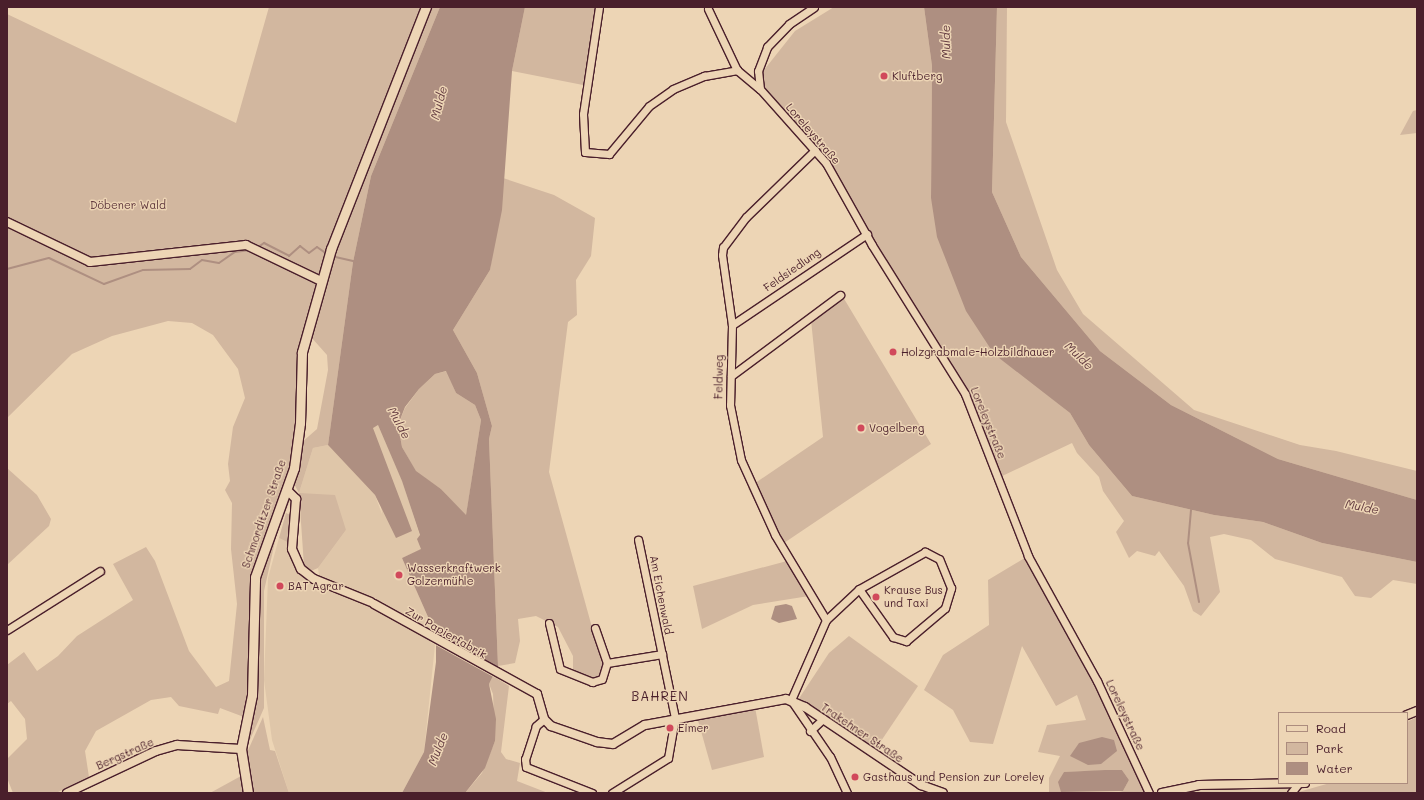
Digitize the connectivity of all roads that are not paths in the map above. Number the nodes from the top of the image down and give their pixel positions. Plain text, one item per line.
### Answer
1 (426, 7) edge
2 (599, 7) edge
3 (814, 7) edge
4 (708, 10) dead end
5 (737, 70) junction
6 (760, 89) junction
7 (815, 150) junction
8 (7, 222) edge
9 (867, 234) junction
10 (321, 280) junction
11 (840, 295) dead end
12 (732, 325) junction
13 (731, 376) junction
14 (287, 490) junction
15 (638, 540) dead end
16 (100, 571) dead end
17 (859, 589) junction
18 (826, 620) junction
19 (549, 624) dead end
20 (595, 628) dead end
21 (7, 630) edge
22 (662, 654) junction
23 (607, 663) junction
24 (791, 700) junction
25 (675, 718) junction
26 (544, 719) junction
27 (822, 719) junction
28 (810, 731) junction
29 (241, 749) junction
30 (1301, 784) edge
31 (67, 793) edge
32 (248, 793) edge
33 (592, 793) edge
34 (612, 793) edge
35 (847, 793) edge
36 (943, 793) edge
37 (1149, 793) edge
38 (1162, 793) edge
39 (1291, 793) edge

1 - 10 main road, Schmorditzer Straße
2 - 5 street
3 - 6 street
4 - 5 street, Loreleystraße
5 - 6 street, Loreleystraße
6 - 7 street, Loreleystraße
7 - 9 street, Loreleystraße
7 - 12 street, Feldweg
8 - 10 street
9 - 12 street, Feldsiedlung
9 - 37 street, Loreleystraße
10 - 14 main road, Schmorditzer Straße
11 - 13 street
12 - 13 street, Feldweg
13 - 18 street, Feldweg
14 - 26 street, Zur Papierfabrik
14 - 29 main road, Schmorditzer Straße
15 - 22 street, Am Eichenwald
16 - 21 street
17 - 17 street
17 - 18 street
18 - 24 street
19 - 23 street
20 - 23 street
22 - 23 street
22 - 25 street, Am Eichenwald
24 - 25 street
24 - 27 street, Trakehner Straße
24 - 28 street
25 - 26 street
25 - 34 street
26 - 33 street
27 - 28 street
27 - 36 street, Trakehner Straße
28 - 35 street
29 - 31 street, Bergstraße
29 - 32 main road, Schmorditzer Straße
30 - 38 street
30 - 39 street

